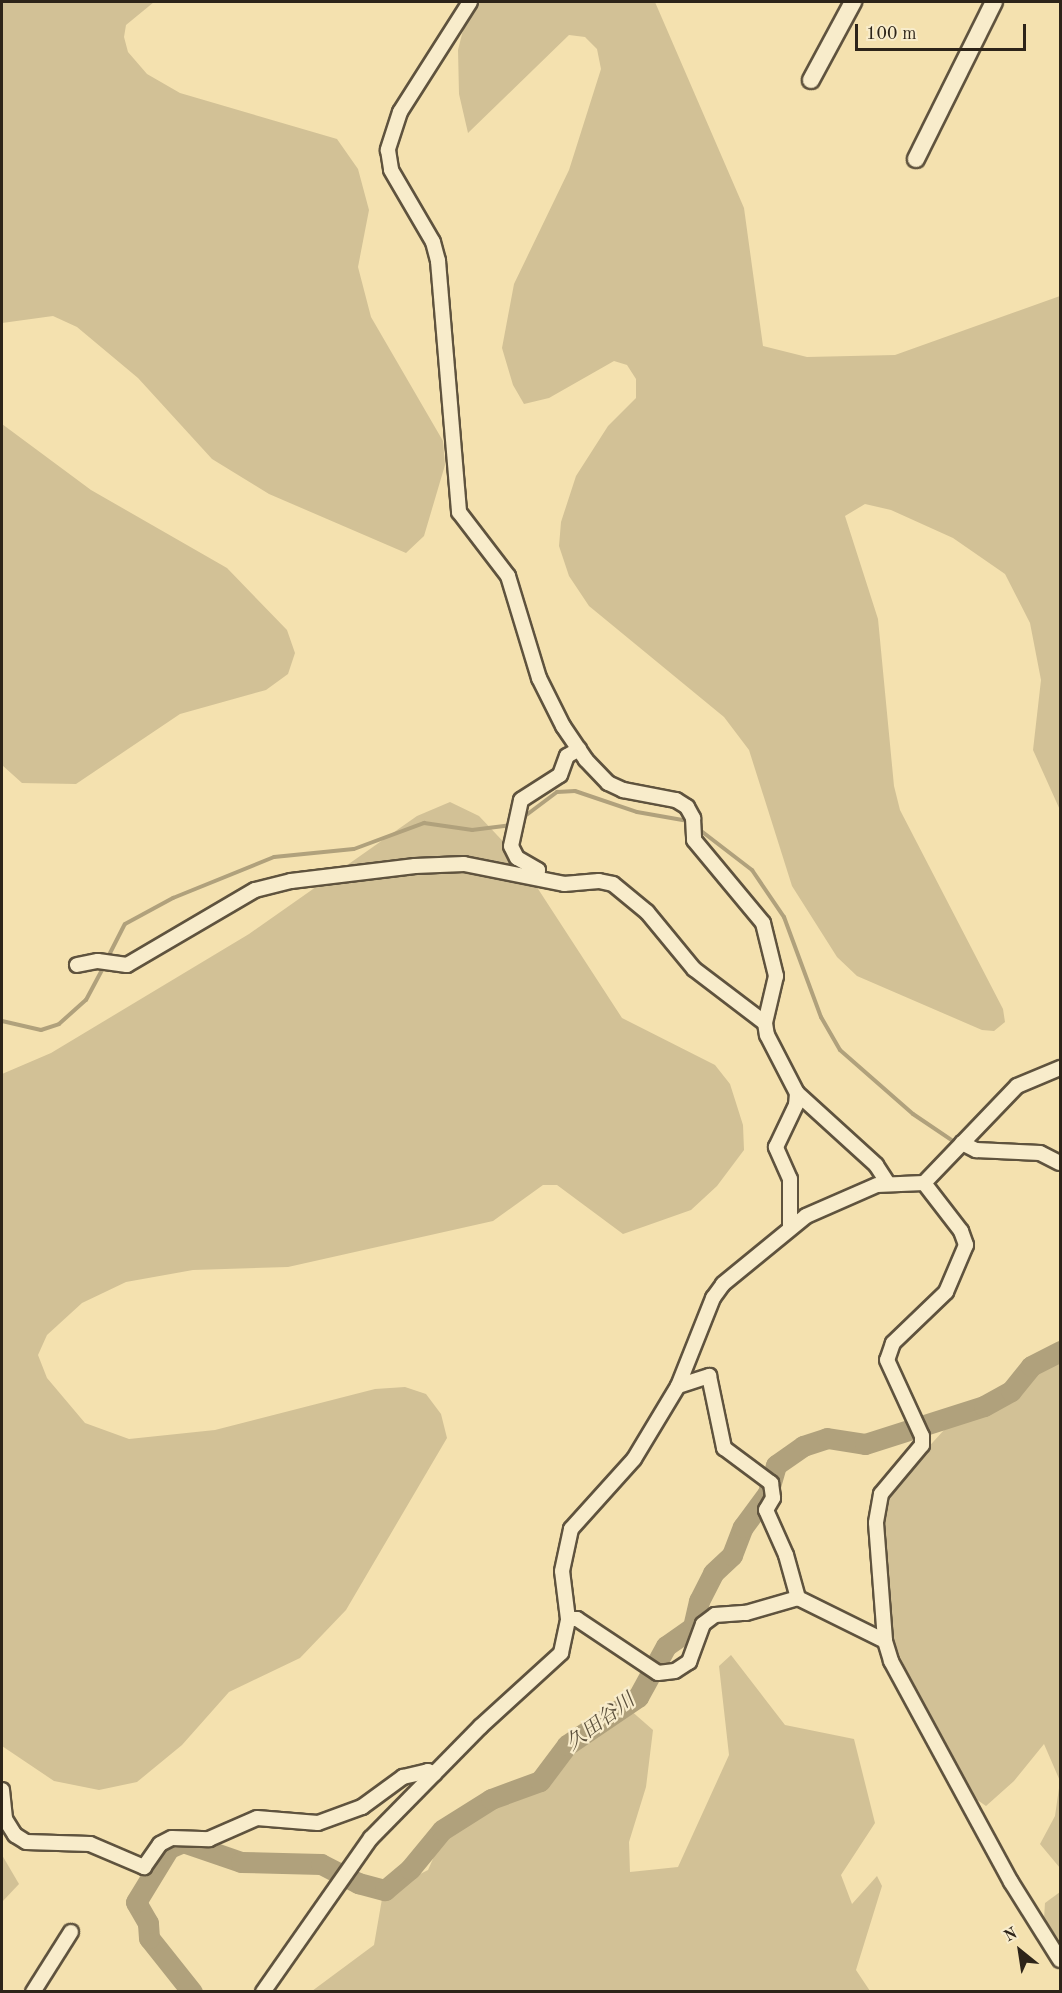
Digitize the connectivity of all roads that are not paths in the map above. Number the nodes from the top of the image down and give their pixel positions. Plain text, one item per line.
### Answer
1 (470, 2) edge
2 (853, 2) edge
3 (994, 2) edge
4 (811, 80) dead end
5 (916, 159) dead end
6 (579, 749) junction
7 (537, 877) junction
8 (77, 965) dead end
9 (765, 1023) junction
10 (1060, 1068) edge
11 (797, 1093) junction
12 (962, 1143) junction
13 (1060, 1163) edge
14 (887, 1182) junction
15 (924, 1183) junction
16 (790, 1227) junction
17 (678, 1386) junction
18 (798, 1598) junction
19 (568, 1619) junction
20 (885, 1641) junction
21 (434, 1774) junction
22 (2, 1790) edge
23 (71, 1932) dead end
24 (1060, 1960) edge
25 (33, 1992) edge
26 (263, 1992) edge

1 - 6 street
2 - 4 street
3 - 5 street
6 - 7 street
6 - 9 street
7 - 8 street
7 - 9 street
9 - 11 street
10 - 12 street
11 - 14 street
11 - 16 street
12 - 13 street
12 - 15 street
14 - 15 street
14 - 16 street
15 - 20 street
16 - 17 street
17 - 18 street
17 - 19 street
18 - 19 street
18 - 20 street
19 - 21 street
20 - 24 street
21 - 22 street
21 - 26 street
23 - 25 street

